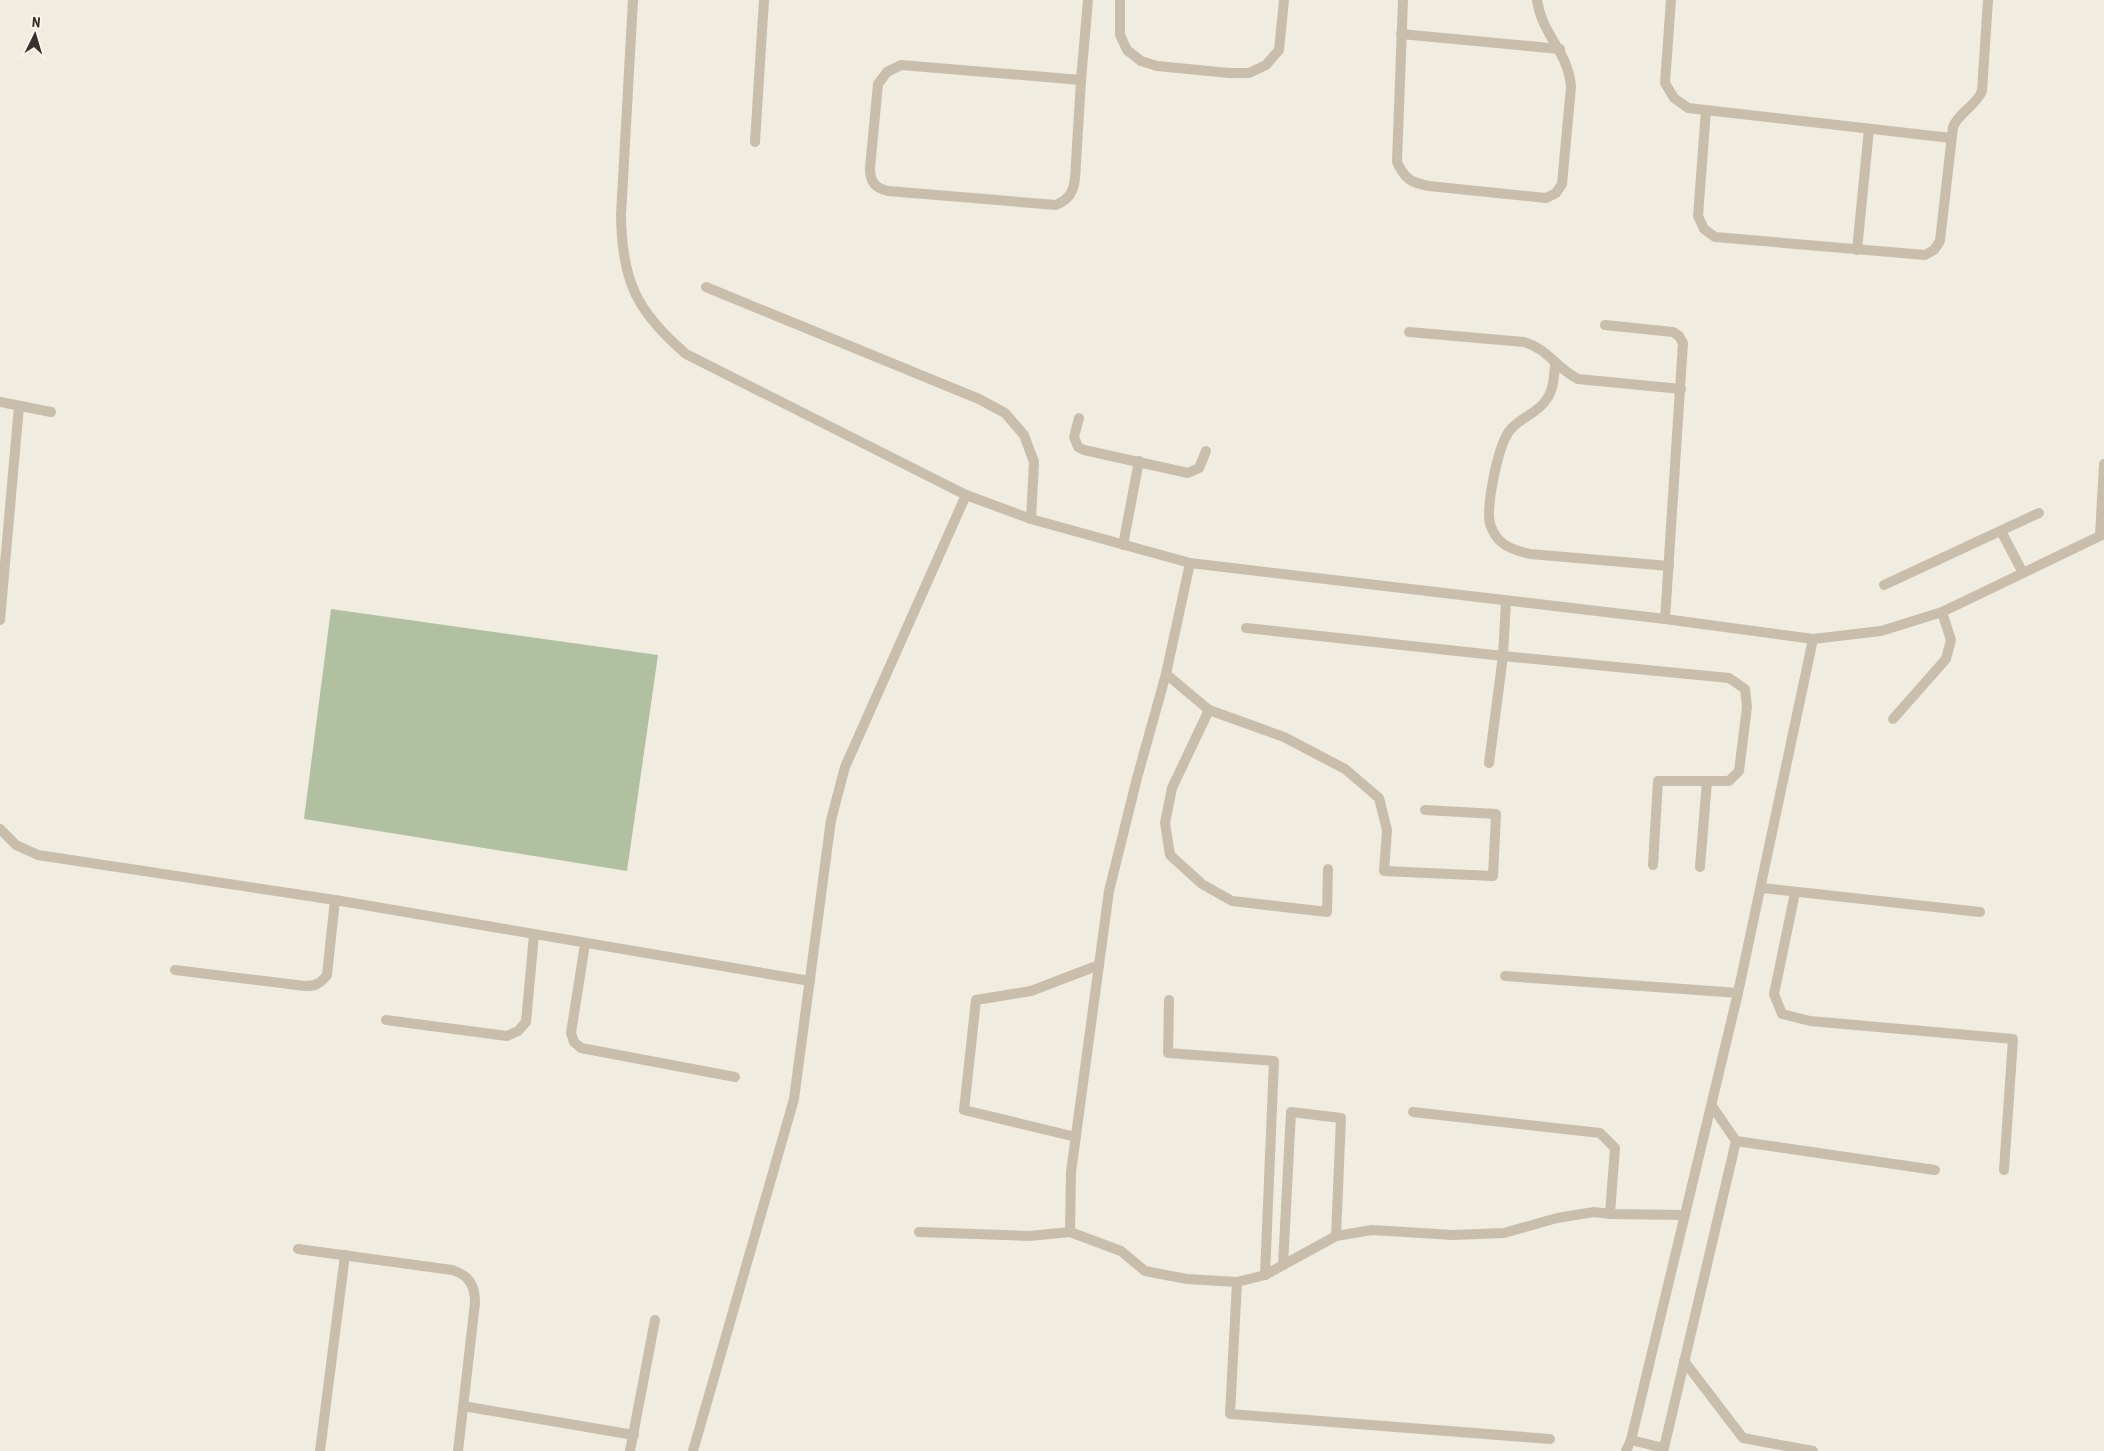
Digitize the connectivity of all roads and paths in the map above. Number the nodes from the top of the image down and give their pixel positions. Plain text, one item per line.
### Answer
1 (633, 0) edge
2 (764, 0) edge
3 (1088, 0) edge
4 (1120, 0) edge
5 (1284, 0) edge
6 (1403, 0) edge
7 (1538, 0) edge
8 (1671, 0) edge
9 (1988, 0) edge
10 (1402, 34) junction
11 (1560, 49) junction
12 (1081, 80) junction
13 (1706, 110) junction
14 (1869, 128) junction
15 (1951, 138) junction
16 (755, 142) dead end
17 (1857, 250) junction
18 (706, 287) dead end
19 (1605, 325) dead end
20 (1409, 332) dead end
21 (1555, 364) junction
22 (1681, 389) junction
23 (0, 402) edge
24 (19, 406) junction
25 (51, 412) dead end
26 (1078, 418) dead end
27 (1206, 451) dead end
28 (1139, 462) junction
29 (2104, 464) edge
30 (966, 495) junction
31 (2039, 513) dead end
32 (1031, 519) junction
33 (2001, 531) junction
34 (2102, 534) edge
35 (1123, 545) junction
36 (1190, 564) junction
37 (1669, 566) junction
38 (2023, 573) junction
39 (1884, 585) dead end
40 (1506, 601) junction
41 (1942, 612) junction
42 (0, 620) edge
43 (1665, 620) junction
44 (1246, 628) dead end
45 (1813, 639) junction
46 (1503, 656) junction
47 (1166, 674) junction
48 (1209, 710) junction
49 (1893, 719) dead end
50 (1489, 763) dead end
51 (1707, 781) junction
52 (1425, 810) dead end
53 (0, 829) edge
54 (1653, 865) dead end
55 (1700, 868) dead end
56 (1328, 869) dead end
57 (1762, 888) junction
58 (1794, 893) junction
59 (335, 900) junction
60 (1980, 912) dead end
61 (534, 935) junction
62 (585, 944) junction
63 (1099, 965) junction
64 (175, 970) dead end
65 (1505, 976) dead end
66 (810, 981) junction
67 (1738, 993) junction
68 (1169, 1000) dead end
69 (386, 1020) dead end
70 (735, 1077) dead end
71 (1712, 1106) junction
72 (1413, 1112) dead end
73 (1076, 1137) junction
74 (1736, 1142) junction
75 (1935, 1170) dead end
76 (2004, 1170) dead end
77 (1610, 1214) junction
78 (1684, 1215) junction
79 (919, 1232) dead end
80 (1070, 1232) junction
81 (1336, 1236) junction
82 (298, 1249) dead end
83 (344, 1255) junction
84 (1283, 1265) junction
85 (1265, 1275) junction
86 (1237, 1282) junction
87 (655, 1320) dead end
88 (1684, 1362) junction
89 (463, 1406) junction
90 (634, 1435) junction
91 (1550, 1439) dead end
92 (1631, 1440) junction
93 (1669, 1449) edge
94 (320, 1451) edge
95 (458, 1451) edge
96 (630, 1451) edge
97 (693, 1451) edge
98 (1626, 1451) edge
99 (1813, 1451) edge

1 - 30 lane
2 - 16 lane
3 - 12 lane
4 - 5 lane
6 - 10 lane
7 - 11 lane
8 - 13 lane
9 - 15 lane
10 - 11 lane
10 - 11 lane
12 - 12 lane
13 - 14 lane
13 - 17 lane
14 - 15 lane
14 - 17 lane
15 - 17 lane
18 - 32 lane
19 - 22 lane
20 - 21 lane
21 - 22 lane
21 - 37 lane
22 - 37 lane
23 - 24 lane
24 - 25 lane
24 - 42 lane
26 - 28 lane
27 - 28 lane
28 - 35 lane
29 - 34 lane
30 - 32 lane
30 - 66 lane
31 - 33 lane
32 - 35 lane
33 - 38 lane
33 - 39 lane
34 - 38 lane
35 - 36 lane
36 - 40 lane
36 - 47 lane
37 - 43 lane
38 - 41 lane
40 - 43 lane
40 - 46 lane
41 - 45 lane
41 - 49 lane
43 - 45 lane
44 - 46 lane
45 - 57 lane
46 - 50 lane
46 - 51 lane
47 - 48 lane
47 - 63 lane
48 - 52 lane
48 - 56 lane
51 - 54 lane
51 - 55 lane
53 - 59 lane
57 - 58 lane
57 - 67 lane
58 - 60 lane
58 - 76 lane
59 - 61 lane
59 - 64 lane
61 - 62 lane
61 - 69 lane
62 - 66 lane
62 - 70 lane
63 - 73 lane
63 - 73 lane
65 - 67 lane
66 - 97 lane
67 - 71 lane
68 - 85 lane
71 - 74 lane
71 - 78 lane
72 - 77 lane
73 - 80 lane
74 - 75 lane
74 - 88 lane
77 - 78 lane
77 - 81 lane
78 - 92 lane
79 - 80 lane
80 - 86 lane
81 - 84 lane
81 - 84 lane
82 - 83 lane
83 - 89 lane
83 - 94 lane
84 - 85 lane
85 - 86 lane
86 - 91 lane
87 - 90 lane
88 - 93 lane
88 - 99 lane
89 - 90 lane
89 - 95 lane
90 - 96 lane
92 - 93 lane
92 - 98 lane

